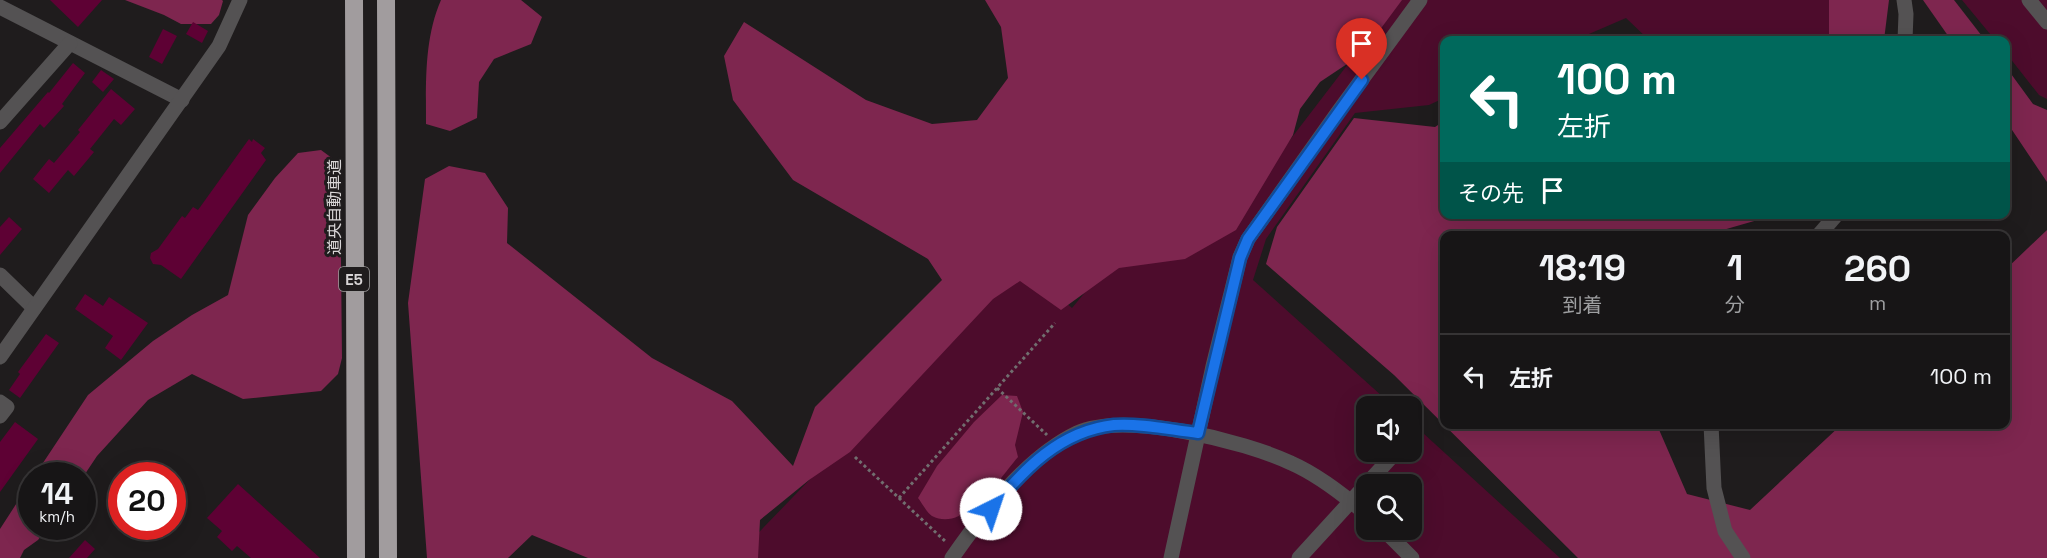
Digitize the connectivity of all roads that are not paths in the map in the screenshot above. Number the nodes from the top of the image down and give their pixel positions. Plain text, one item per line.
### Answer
1 (240, 0) edge
2 (354, 0) edge
3 (386, 0) edge
4 (1420, 0) edge
5 (1904, 0) edge
6 (2029, 0) edge
7 (0, 7) edge
8 (2047, 22) edge
9 (1905, 36) edge
10 (70, 43) junction
11 (182, 100) junction
12 (0, 122) edge
13 (1833, 219) edge
14 (1822, 231) edge
15 (0, 275) edge
16 (34, 308) junction
17 (0, 357) edge
18 (0, 402) edge
19 (0, 416) edge
20 (1711, 429) edge
21 (1198, 433) junction
22 (1387, 462) edge
23 (1351, 501) junction
24 (1356, 505) edge
25 (1394, 540) edge
26 (954, 555) edge
27 (356, 558) edge
28 (388, 558) edge
29 (1171, 558) edge
30 (1299, 558) edge
31 (1412, 558) edge
32 (1743, 558) edge

1 - 11 street
2 - 27 highway, 道央自動車道 / E5
3 - 28 highway, E5
4 - 21 street
5 - 9 street
6 - 8 street
7 - 10 street
10 - 11 street
10 - 12 street
11 - 16 street
13 - 14 street
15 - 16 street
16 - 17 street
18 - 19 street
20 - 32 street
21 - 23 street
21 - 26 street
21 - 29 street
22 - 23 street
23 - 24 street
23 - 30 street
25 - 31 street

